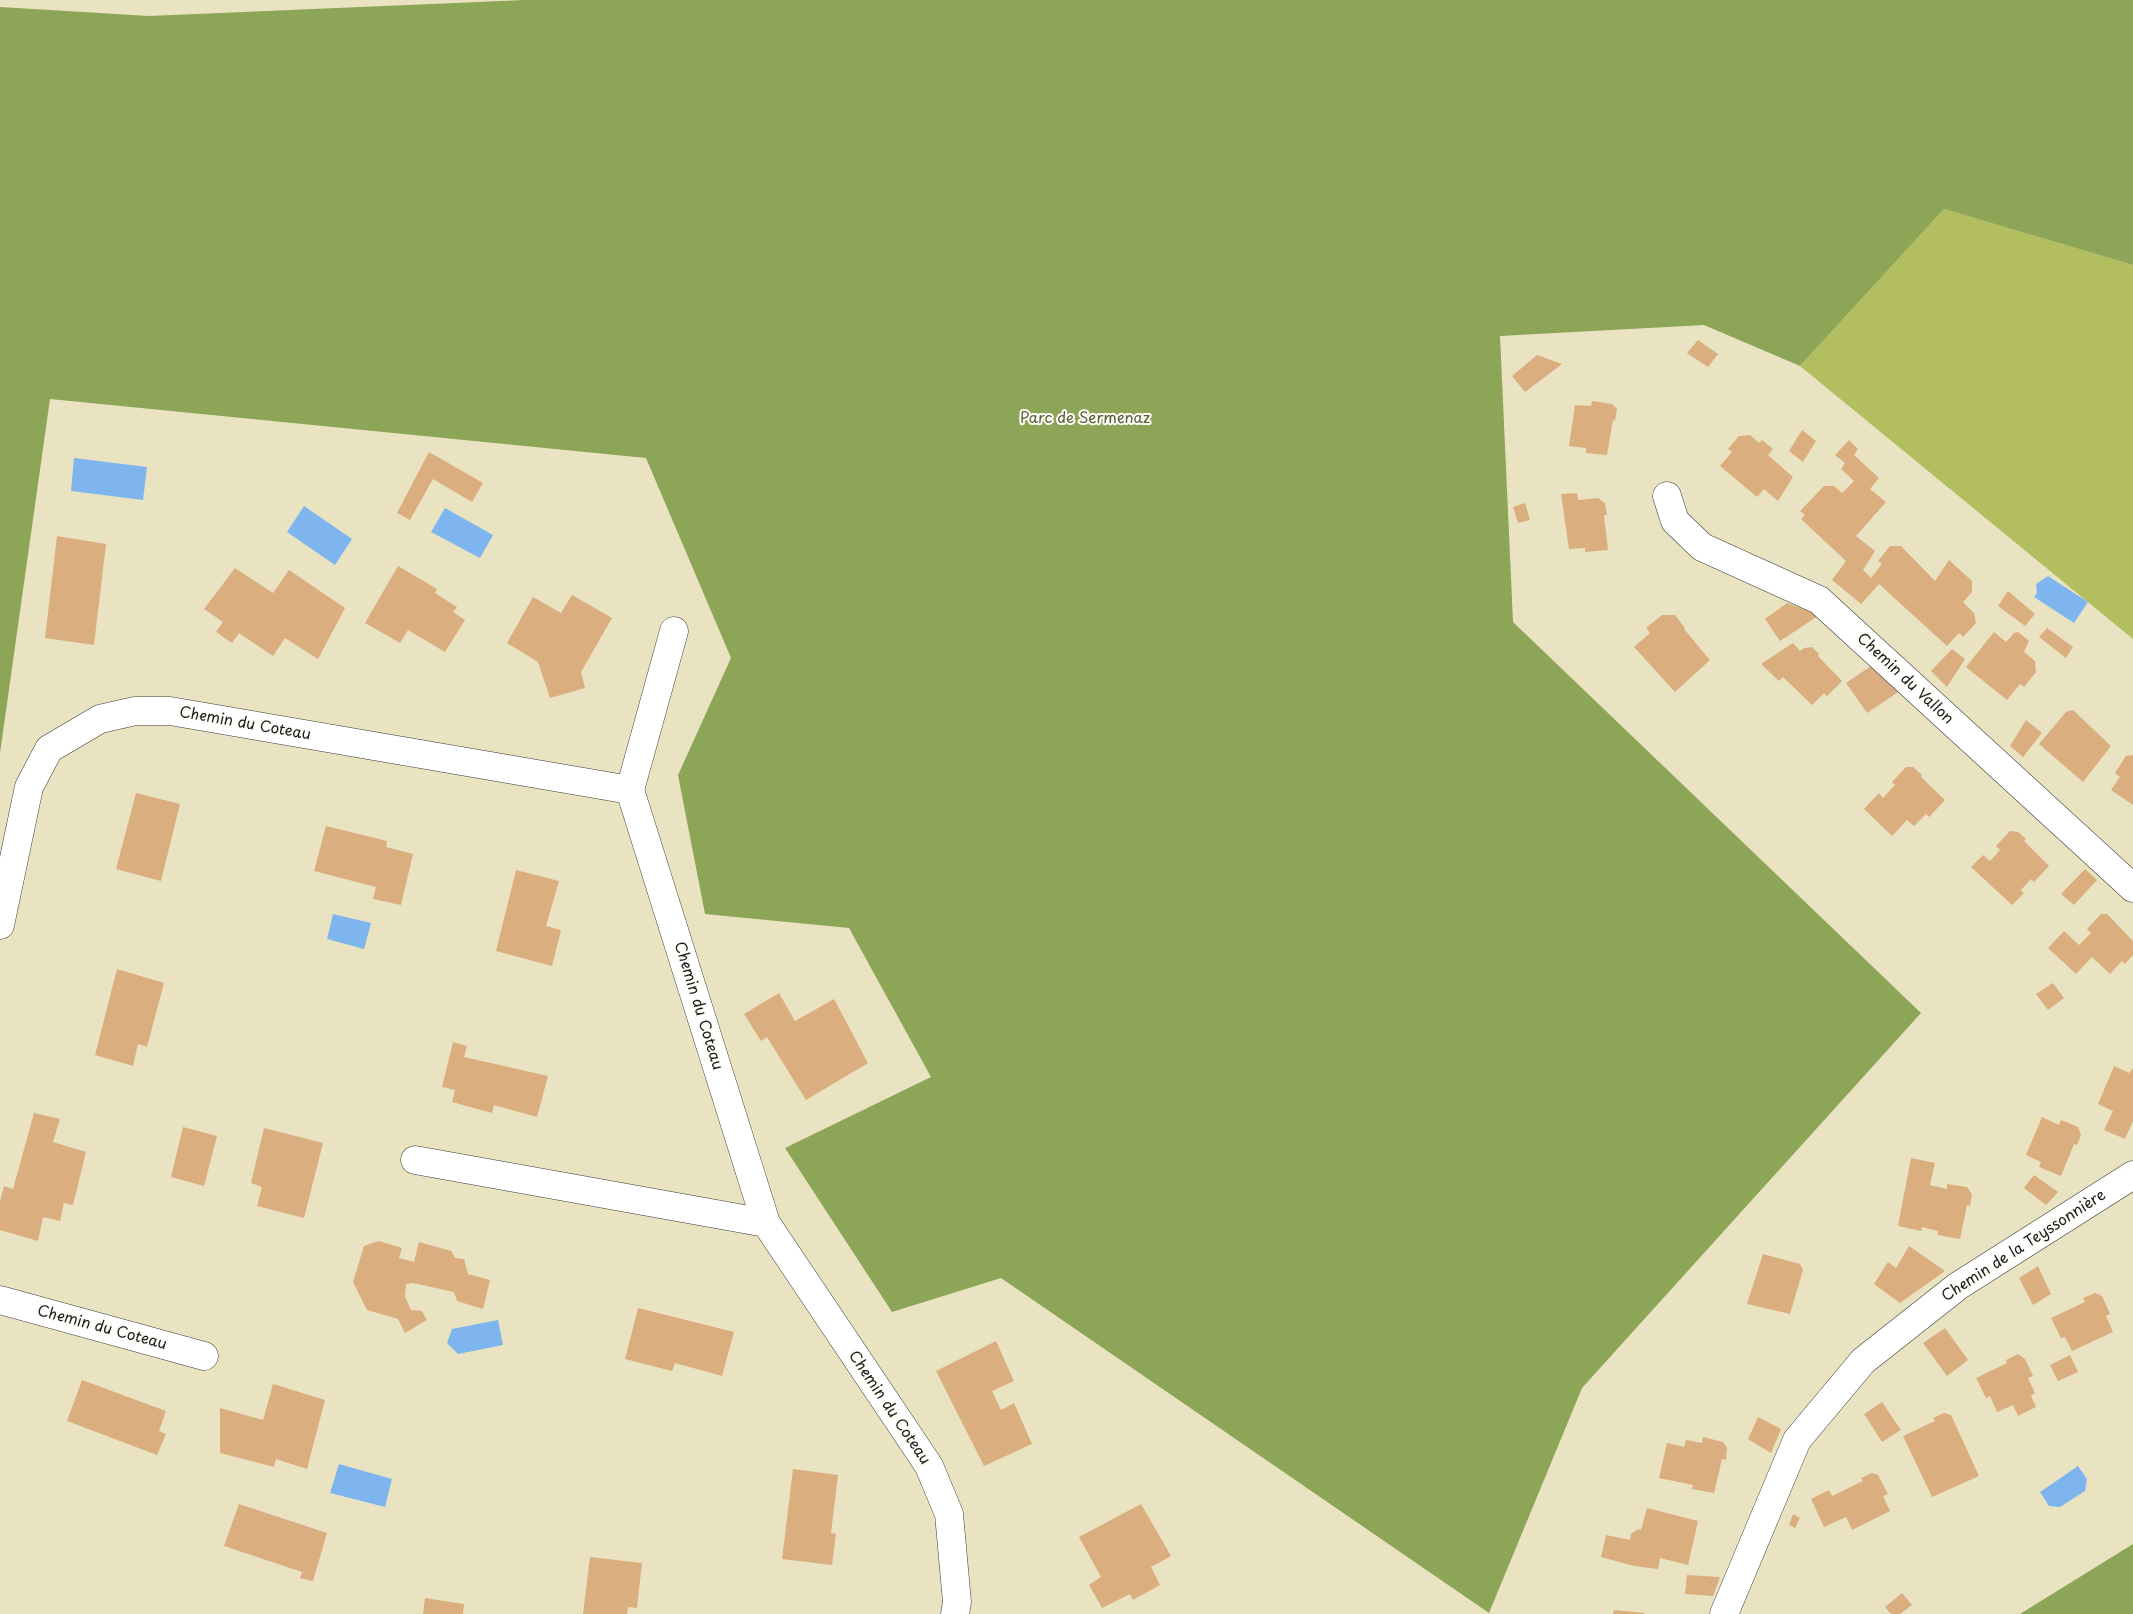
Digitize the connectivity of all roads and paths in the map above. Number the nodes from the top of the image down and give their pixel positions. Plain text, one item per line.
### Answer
1 (1667, 496) dead end
2 (674, 631) dead end
3 (630, 790) junction
4 (2133, 888) edge
5 (0, 926) edge
6 (415, 1160) dead end
7 (2133, 1175) edge
8 (766, 1223) junction
9 (0, 1300) edge
10 (204, 1356) dead end
11 (955, 1614) edge
12 (1724, 1614) edge

1 - 4 street, Chemin du Vallon
2 - 3 street
3 - 5 street, Chemin du Coteau
3 - 8 street, Chemin du Coteau
6 - 8 street
7 - 12 street, Chemin de la Teyssonnière
8 - 11 street, Chemin du Coteau
9 - 10 street, Chemin du Coteau

